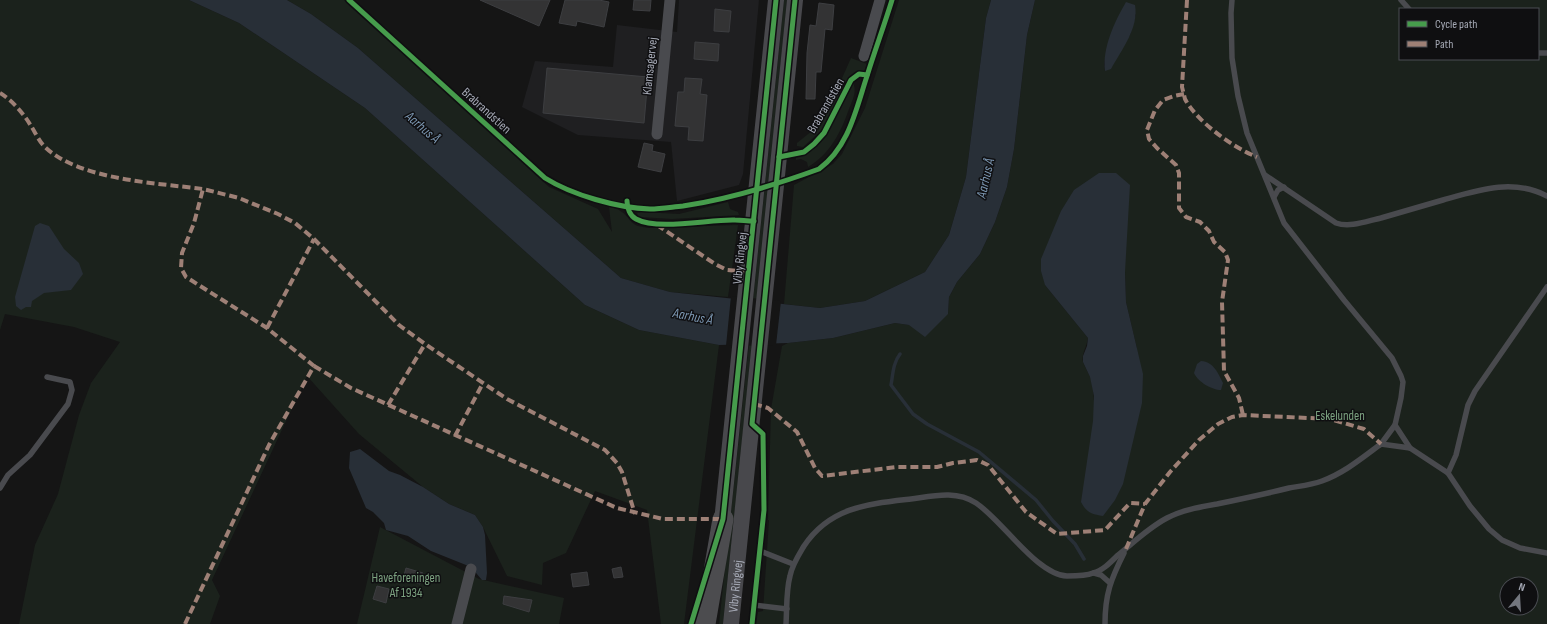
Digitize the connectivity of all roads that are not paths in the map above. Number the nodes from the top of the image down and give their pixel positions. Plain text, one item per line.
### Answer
1 (670, 0) edge
2 (776, 0) edge
3 (795, 0) edge
4 (880, 0) edge
5 (1232, 0) edge
6 (1401, 0) edge
7 (1408, 8) edge
8 (864, 56) dead end
9 (656, 134) dead end
10 (1265, 174) junction
11 (1284, 187) junction
12 (1547, 196) edge
13 (1274, 197) junction
14 (1547, 287) edge
15 (46, 377) dead end
16 (752, 424) junction
17 (1395, 426) junction
18 (1381, 444) junction
19 (1410, 448) junction
20 (1448, 473) junction
21 (0, 488) edge
22 (722, 519) junction
23 (1126, 549) junction
24 (760, 551) dead end
25 (1547, 553) edge
26 (793, 564) junction
27 (471, 569) dead end
28 (1094, 573) junction
29 (1110, 582) junction
30 (754, 605) dead end
31 (787, 609) junction
32 (457, 624) edge
33 (705, 624) edge
34 (712, 624) edge
35 (731, 624) edge
36 (742, 624) edge
37 (786, 624) edge
38 (1105, 624) edge

1 - 9 street, Klamsagervej
2 - 22 main road, Viby Ringvej
3 - 16 main road, Viby Ringvej
4 - 8 street
5 - 10 lane
6 - 7 lane
10 - 11 lane
10 - 13 lane
11 - 12 lane
11 - 13 lane
13 - 17 lane
14 - 20 lane
15 - 21 lane
16 - 35 main road, Viby Ringvej
16 - 36 main road
17 - 18 lane
17 - 19 lane
18 - 19 lane
18 - 23 lane
19 - 20 lane
20 - 25 lane
22 - 33 highway
22 - 34 main road, Viby Ringvej
23 - 28 lane
23 - 29 lane
24 - 26 lane
26 - 28 lane
26 - 31 lane
27 - 32 street
28 - 29 lane
29 - 38 lane
30 - 31 lane
31 - 37 lane

